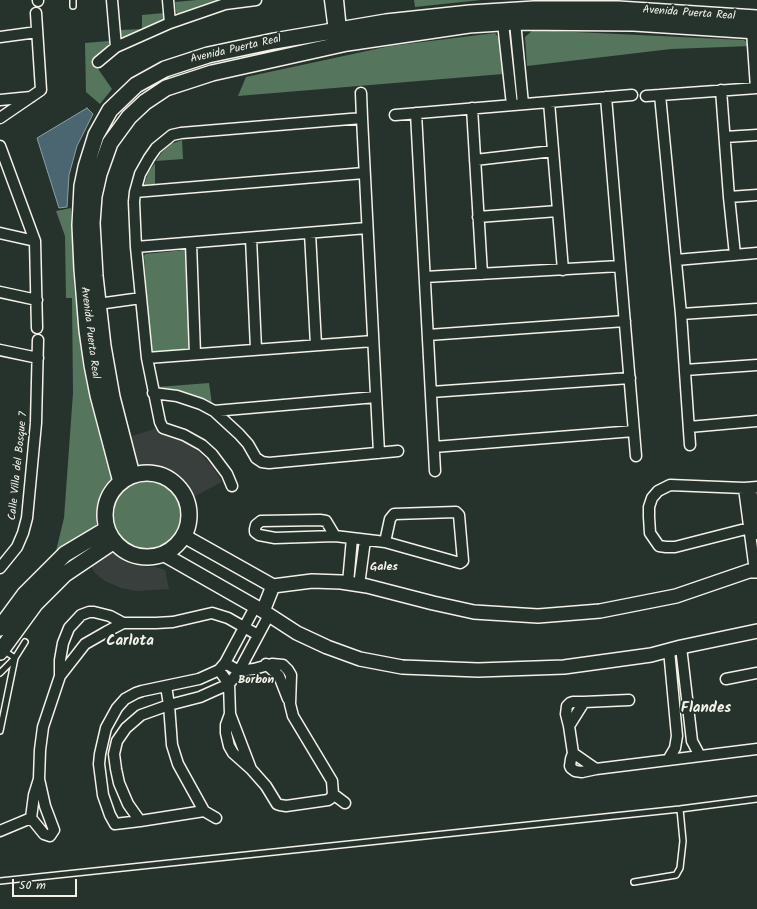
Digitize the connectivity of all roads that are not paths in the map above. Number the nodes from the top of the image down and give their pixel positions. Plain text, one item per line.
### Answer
1 (73, 0) edge
2 (112, 0) edge
3 (168, 0) edge
4 (256, 0) edge
5 (225, 2) edge
6 (335, 5) edge
7 (73, 6) dead end
8 (36, 13) dead end
9 (170, 23) junction
10 (509, 23) junction
11 (755, 27) edge
12 (338, 30) junction
13 (37, 32) junction
14 (0, 36) edge
15 (517, 43) junction
16 (506, 44) junction
17 (116, 47) junction
18 (208, 55) junction
19 (98, 62) dead end
20 (212, 73) junction
21 (756, 88) edge
22 (721, 90) junction
23 (361, 93) dead end
24 (632, 94) dead end
25 (660, 94) junction
26 (646, 96) dead end
27 (33, 97) junction
28 (606, 97) junction
29 (0, 100) edge
30 (549, 102) junction
31 (522, 104) junction
32 (512, 105) junction
33 (472, 108) junction
34 (416, 113) junction
35 (395, 115) dead end
36 (0, 118) edge
37 (362, 118) junction
38 (757, 135) edge
39 (725, 137) junction
40 (0, 146) edge
41 (553, 151) junction
42 (475, 160) junction
43 (5, 172) edge
44 (364, 172) junction
45 (135, 192) junction
46 (757, 195) edge
47 (729, 197) junction
48 (558, 211) junction
49 (478, 217) junction
50 (367, 228) junction
51 (310, 233) junction
52 (0, 234) edge
53 (251, 238) junction
54 (35, 241) junction
55 (191, 243) junction
56 (136, 247) junction
57 (757, 254) edge
58 (735, 255) junction
59 (676, 260) junction
60 (620, 266) junction
61 (563, 270) junction
62 (482, 274) junction
63 (425, 277) junction
64 (0, 292) edge
65 (141, 295) junction
66 (37, 300) junction
67 (98, 302) junction
68 (757, 309) edge
69 (681, 314) junction
70 (625, 322) junction
71 (37, 328) dead end
72 (428, 335) junction
73 (38, 340) dead end
74 (373, 341) junction
75 (316, 345) junction
76 (0, 350) edge
77 (256, 350) junction
78 (195, 354) junction
79 (38, 358) junction
80 (147, 358) junction
81 (757, 365) edge
82 (685, 370) junction
83 (630, 378) junction
84 (431, 392) junction
85 (153, 393) junction
86 (376, 397) junction
87 (214, 411) junction
88 (757, 421) edge
89 (689, 427) junction
90 (634, 431) junction
91 (690, 445) dead end
92 (434, 447) junction
93 (398, 452) dead end
94 (379, 453) junction
95 (636, 456) dead end
96 (435, 471) dead end
97 (126, 478) junction
98 (232, 486) dead end
99 (751, 488) edge
100 (754, 528) edge
101 (111, 535) junction
102 (184, 536) junction
103 (335, 536) junction
104 (352, 538) junction
105 (365, 540) junction
106 (386, 542) junction
107 (163, 554) junction
108 (0, 568) edge
109 (756, 571) edge
110 (354, 584) junction
111 (273, 586) junction
112 (262, 611) junction
113 (123, 623) junction
114 (0, 628) edge
115 (244, 628) junction
116 (757, 631) edge
117 (258, 635) junction
118 (25, 642) dead end
119 (675, 648) junction
120 (1, 651) edge
121 (15, 658) junction
122 (222, 666) junction
123 (239, 671) junction
124 (0, 673) edge
125 (757, 673) edge
126 (60, 676) junction
127 (726, 679) dead end
128 (228, 684) junction
129 (166, 686) junction
130 (686, 696) junction
131 (673, 698) junction
132 (629, 700) dead end
133 (169, 705) junction
134 (0, 731) edge
135 (757, 749) edge
136 (100, 754) junction
137 (114, 754) junction
138 (700, 756) junction
139 (668, 760) junction
140 (39, 779) junction
141 (333, 794) junction
142 (757, 799) edge
143 (345, 802) dead end
144 (680, 809) junction
145 (204, 811) junction
146 (31, 818) junction
147 (216, 818) dead end
148 (140, 821) junction
149 (0, 831) edge
150 (0, 881) edge
151 (634, 882) dead end

1 - 7 lane
2 - 17 street
3 - 9 street
4 - 5 street
5 - 9 street
6 - 12 street
8 - 13 street
9 - 17 street
10 - 11 main road, Avenida Puerta Real
10 - 15 street
10 - 16 street
10 - 20 main road, Avenida Puerta Real
11 - 12 main road, Avenida Puerta Real
11 - 21 street
12 - 18 main road, Avenida Puerta Real
13 - 14 street
13 - 27 street
15 - 16 street
15 - 31 street
16 - 32 street
17 - 19 street
18 - 20 main road
18 - 97 main road, Avenida Puerta Real
20 - 67 main road, Avenida Puerta Real
21 - 22 street
22 - 25 street
22 - 39 street
23 - 37 street
24 - 28 street
25 - 26 street
25 - 59 street
27 - 29 street
27 - 36 street
28 - 30 street
28 - 60 street
30 - 31 street
30 - 41 street
31 - 32 street
32 - 33 street
33 - 34 street
33 - 42 street
34 - 35 street
34 - 63 street
37 - 44 street
37 - 45 street
38 - 39 street
39 - 47 street
40 - 43 street
41 - 42 street
41 - 48 street
42 - 49 street
43 - 54 street
44 - 45 street
44 - 50 street
45 - 56 street
46 - 47 street
47 - 58 street
48 - 49 street
48 - 61 street
49 - 62 street
50 - 51 street
50 - 74 street
51 - 53 street
51 - 75 street
52 - 54 street
53 - 55 street
53 - 77 street
54 - 66 street
55 - 56 street
55 - 78 street
56 - 65 street
57 - 58 street
58 - 59 street
59 - 69 street
60 - 61 street
60 - 70 street
61 - 62 street
62 - 63 street
63 - 72 street
64 - 66 street
65 - 67 street
65 - 80 street
66 - 71 street
67 - 97 main road, Avenida Puerta Real
68 - 69 street
69 - 82 street
70 - 72 street
70 - 83 street
72 - 84 street
73 - 79 street, Calle Villa del Bosque 7
74 - 75 street
74 - 86 street
75 - 77 street
76 - 79 street
77 - 78 street
78 - 80 street
79 - 108 street, Calle Villa del Bosque 7
80 - 85 street
81 - 82 street
82 - 89 street
83 - 84 street
83 - 90 street
84 - 92 street
85 - 87 street
85 - 98 street
86 - 87 street
86 - 94 street
87 - 94 street
88 - 89 street
89 - 91 street
90 - 92 street
90 - 95 street
92 - 96 street
93 - 94 street
97 - 101 main road
97 - 102 main road
99 - 100 street
99 - 100 street
100 - 109 street
101 - 107 main road
101 - 114 main road
101 - 120 main road
102 - 107 main road
102 - 111 street
103 - 103 street
103 - 104 street
104 - 105 street
104 - 110 street
105 - 106 street
105 - 110 street
106 - 106 street
107 - 112 street
109 - 110 street
110 - 111 street
111 - 112 street
112 - 115 street
112 - 117 street
112 - 119 street
113 - 115 street
113 - 126 street
113 - 126 street
115 - 117 street
115 - 122 street
116 - 119 street
117 - 123 street
118 - 121 lane
119 - 130 street
119 - 131 street
120 - 121 lane
121 - 124 lane
121 - 134 lane
122 - 123 street
122 - 128 street
122 - 129 street
123 - 128 street
123 - 141 street
125 - 127 street
126 - 140 street
128 - 133 street
128 - 141 street
129 - 133 street
129 - 136 street
130 - 131 street
130 - 138 street
131 - 139 street
132 - 139 street
133 - 137 street
133 - 145 street
135 - 138 street
136 - 137 street
136 - 148 street
137 - 148 street
138 - 139 street
140 - 146 street
140 - 146 street
141 - 143 street
142 - 144 lane
144 - 150 lane
144 - 151 lane
145 - 147 street
145 - 148 street
146 - 149 street

